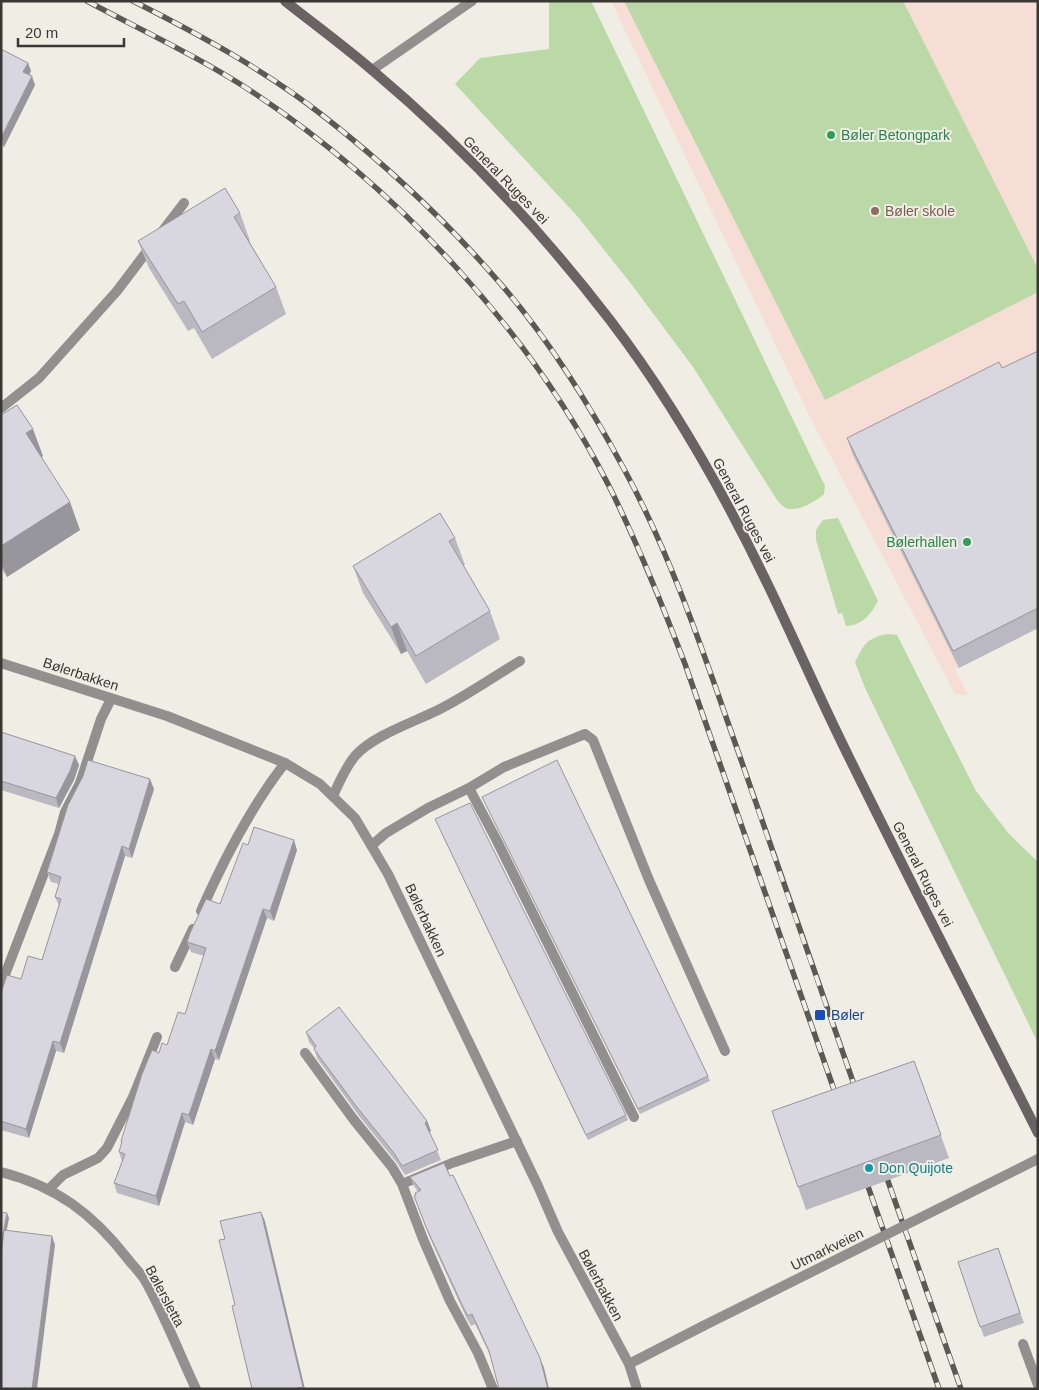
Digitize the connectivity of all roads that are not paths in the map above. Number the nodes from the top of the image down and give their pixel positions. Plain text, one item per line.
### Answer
1 (285, 1) edge
2 (472, 1) edge
3 (372, 70) junction
4 (184, 203) dead end
5 (1, 408) edge
6 (520, 661) dead end
7 (1, 663) edge
8 (111, 699) junction
9 (285, 763) junction
10 (469, 788) junction
11 (333, 796) junction
12 (372, 845) junction
13 (176, 967) dead end
14 (1, 985) edge
15 (157, 1037) dead end
16 (725, 1051) dead end
17 (305, 1053) dead end
18 (634, 1117) dead end
19 (1038, 1133) edge
20 (517, 1141) junction
21 (1038, 1160) edge
22 (1, 1172) edge
23 (402, 1184) junction
24 (49, 1189) junction
25 (1023, 1344) dead end
26 (629, 1364) junction
27 (1038, 1385) edge
28 (196, 1389) edge
29 (493, 1389) edge
30 (637, 1389) edge

1 - 3 main road, General Ruges vei
2 - 3 street
3 - 19 main road, General Ruges vei
4 - 5 street
6 - 11 street
7 - 8 street, Bølerbakken
8 - 9 street, Bølerbakken
8 - 14 street
9 - 11 street, Bølerbakken
9 - 13 street
10 - 12 street
10 - 16 street
10 - 18 street
11 - 12 street, Bølerbakken
12 - 20 street, Bølerbakken
15 - 24 street
17 - 23 street
20 - 23 street
20 - 26 street, Bølerbakken
21 - 26 street, Utmarkveien, bridge
22 - 24 street, Bølersletta
23 - 29 street
24 - 28 street, Bølersletta
25 - 27 street
26 - 30 street, Bølerbakken

